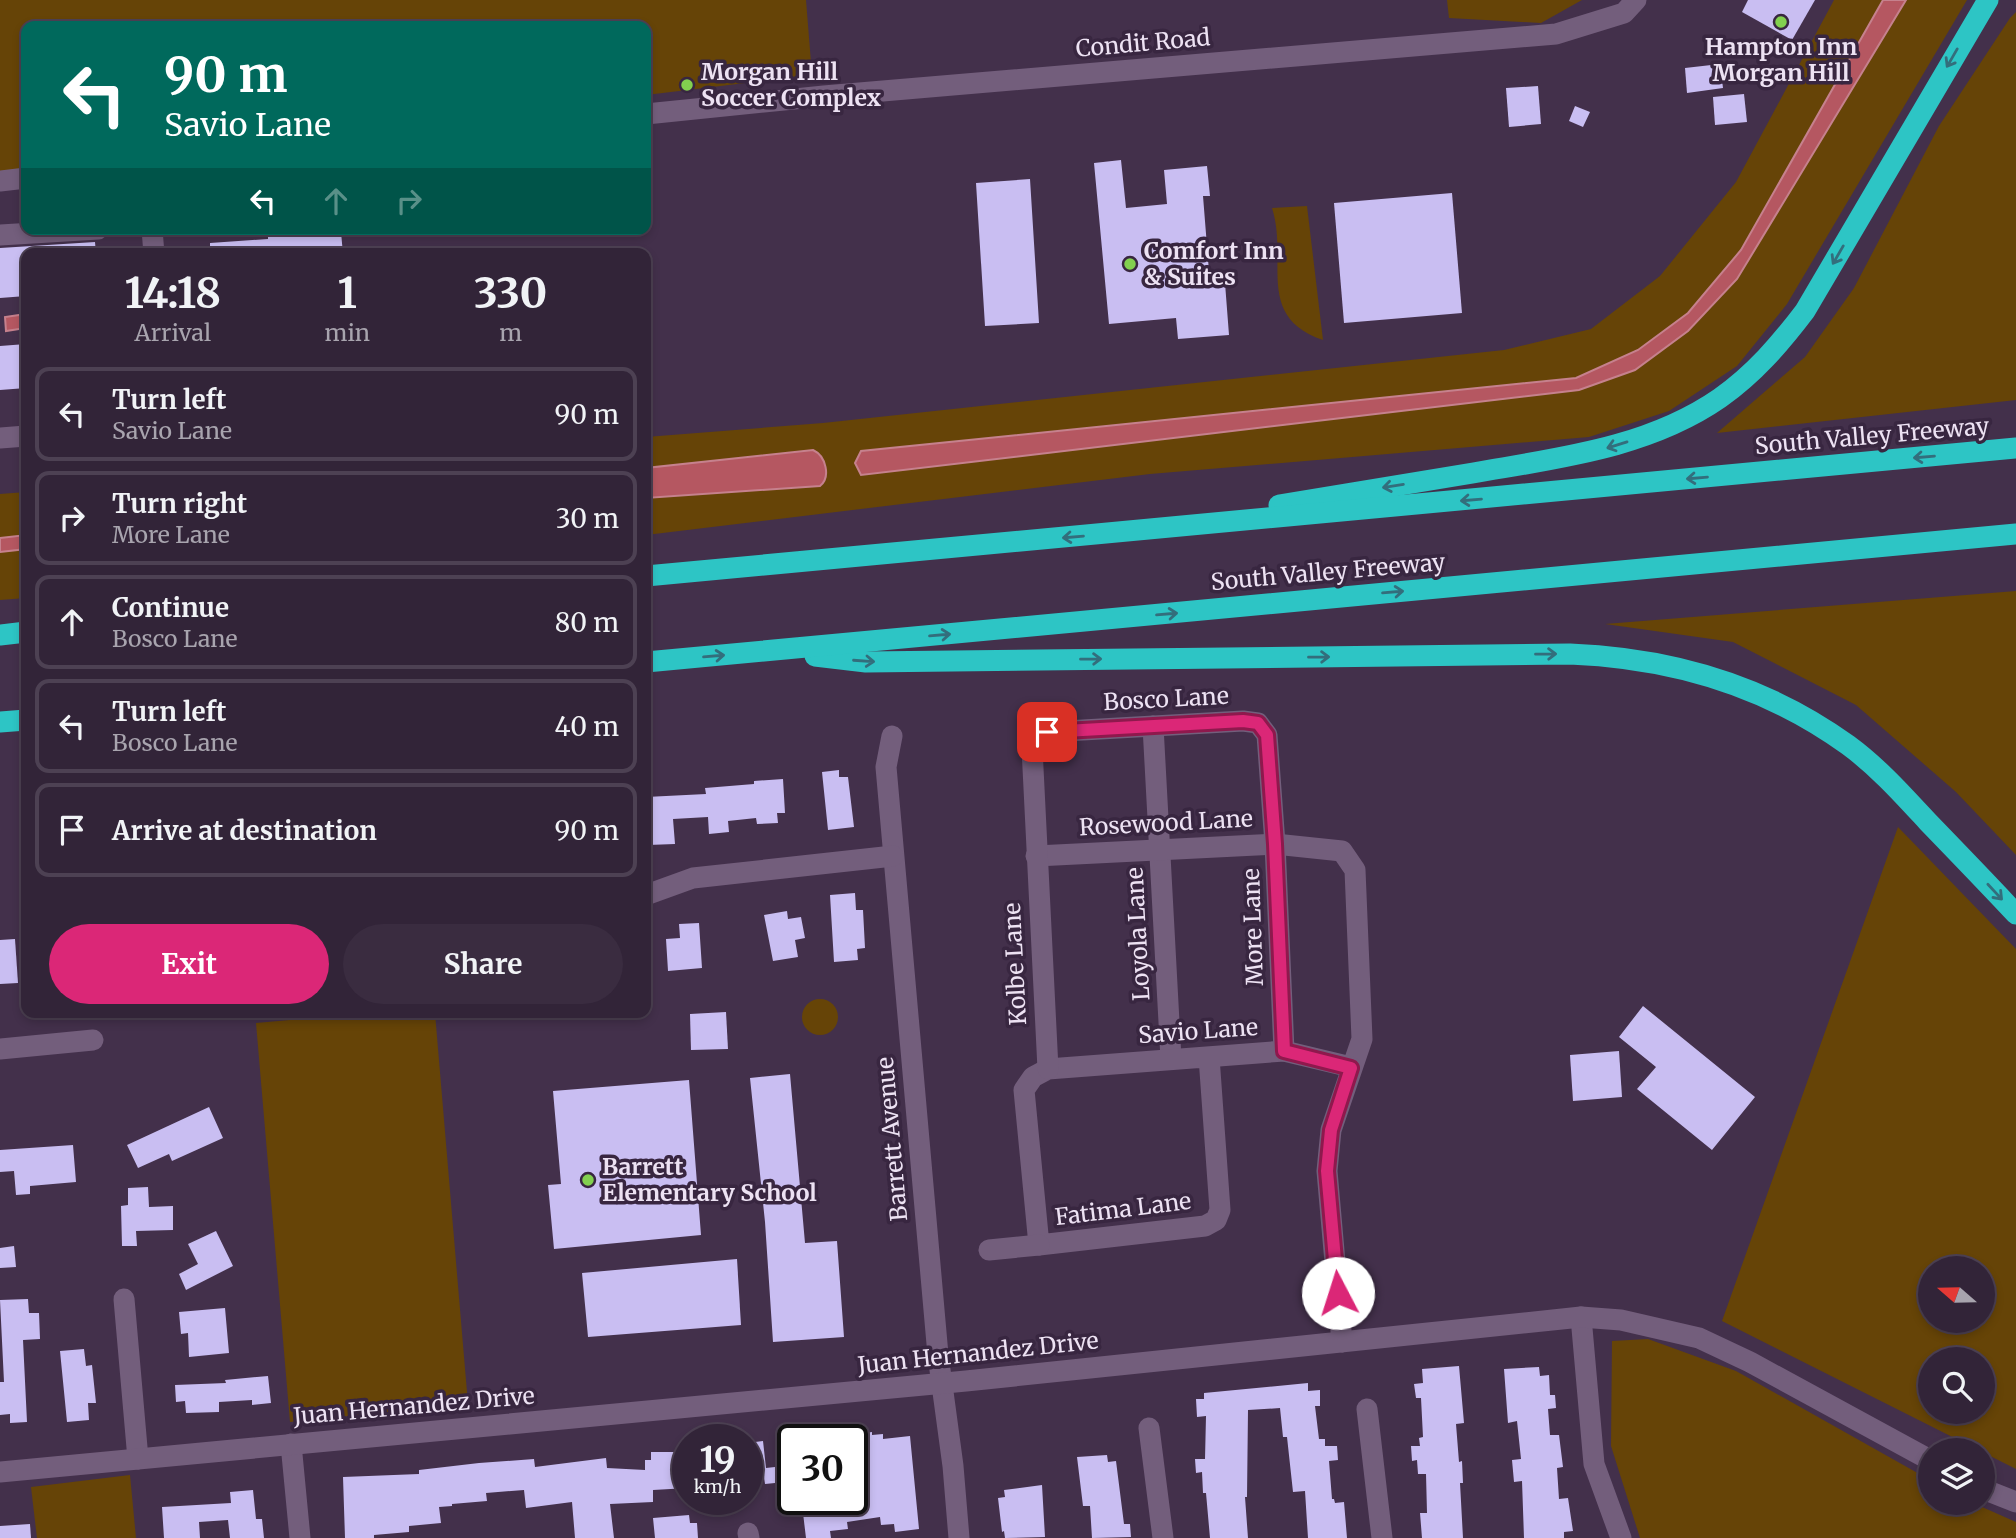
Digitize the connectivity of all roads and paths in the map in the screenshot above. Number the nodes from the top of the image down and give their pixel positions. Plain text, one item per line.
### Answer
1 (1636, 0) edge
2 (1988, 0) edge
3 (651, 113) edge
4 (21, 179) edge
5 (0, 181) edge
6 (21, 233) edge
7 (0, 234) edge
8 (21, 436) edge
9 (0, 438) edge
10 (2016, 442) edge
11 (2016, 449) edge
12 (1956, 454) junction
13 (1106, 534) junction
14 (2016, 534) edge
15 (651, 576) edge
16 (21, 633) edge
17 (0, 635) edge
18 (772, 651) junction
19 (651, 662) edge
20 (21, 720) edge
21 (0, 722) edge
22 (1153, 726) junction
23 (892, 736) dead end
24 (1037, 737) joint
25 (1275, 844) junction
26 (1159, 848) junction
27 (893, 856) junction
28 (1036, 856) junction
29 (651, 893) edge
30 (2016, 914) edge
31 (93, 1040) dead end
32 (0, 1049) edge
33 (1284, 1051) junction
34 (1209, 1056) junction
35 (1171, 1059) junction
36 (1351, 1068) junction
37 (1048, 1069) junction
38 (1039, 1245) junction
39 (989, 1250) dead end
40 (124, 1299) dead end
41 (1581, 1317) junction
42 (1342, 1342) junction
43 (942, 1383) junction
44 (1367, 1409) dead end
45 (1149, 1428) dead end
46 (291, 1444) junction
47 (1918, 1453) edge
48 (138, 1460) junction
49 (0, 1472) edge
50 (1995, 1494) edge
51 (2016, 1502) edge
52 (300, 1538) edge
53 (959, 1538) edge
54 (1163, 1538) edge
55 (1382, 1538) edge
56 (1621, 1538) edge

1 - 3 street, Condit Road
2 -> 13 highway
4 - 5 street
6 - 7 street
8 - 9 street
10 - 12 highway
11 - 12 highway, South Valley Freeway
12 -> 13 highway, South Valley Freeway
13 -> 15 highway, South Valley Freeway
18 -> 14 highway, South Valley Freeway
16 - 17 highway
19 -> 18 highway, South Valley Freeway
18 -> 30 highway
20 - 21 highway
22 - 24 street, Bosco Lane
22 - 25 street, Bosco Lane
22 - 26 street, Loyola Lane
23 - 27 street, Barrett Avenue
24 - 28 street, Kolbe Lane
25 - 26 street, Rosewood Lane
25 - 33 street, More Lane
25 - 36 street, Rosewood Lane
26 - 28 street, Rosewood Lane
26 - 35 street, Loyola Lane
27 - 29 street
27 - 43 street, Barrett Avenue
28 - 37 street, Kolbe Lane
31 - 32 street
33 - 34 street, Savio Lane
33 - 36 street, Savio Lane
34 - 35 street, Savio Lane
34 - 38 street, Fatima Lane
35 - 37 street, Savio Lane
36 - 42 street, Rosewood Lane
37 - 38 street, Fatima Lane
38 - 39 street, Fatima Lane
40 - 48 street
41 - 42 street, Juan Hernandez Drive
41 - 47 street, Juan Hernandez Drive
41 - 56 street
42 - 43 street, Juan Hernandez Drive
43 - 46 street, Juan Hernandez Drive
43 - 53 street, Barrett Avenue
44 - 55 street
45 - 54 street
46 - 48 street, Juan Hernandez Drive
46 - 52 street
48 - 49 street, Juan Hernandez Drive
50 - 51 street

